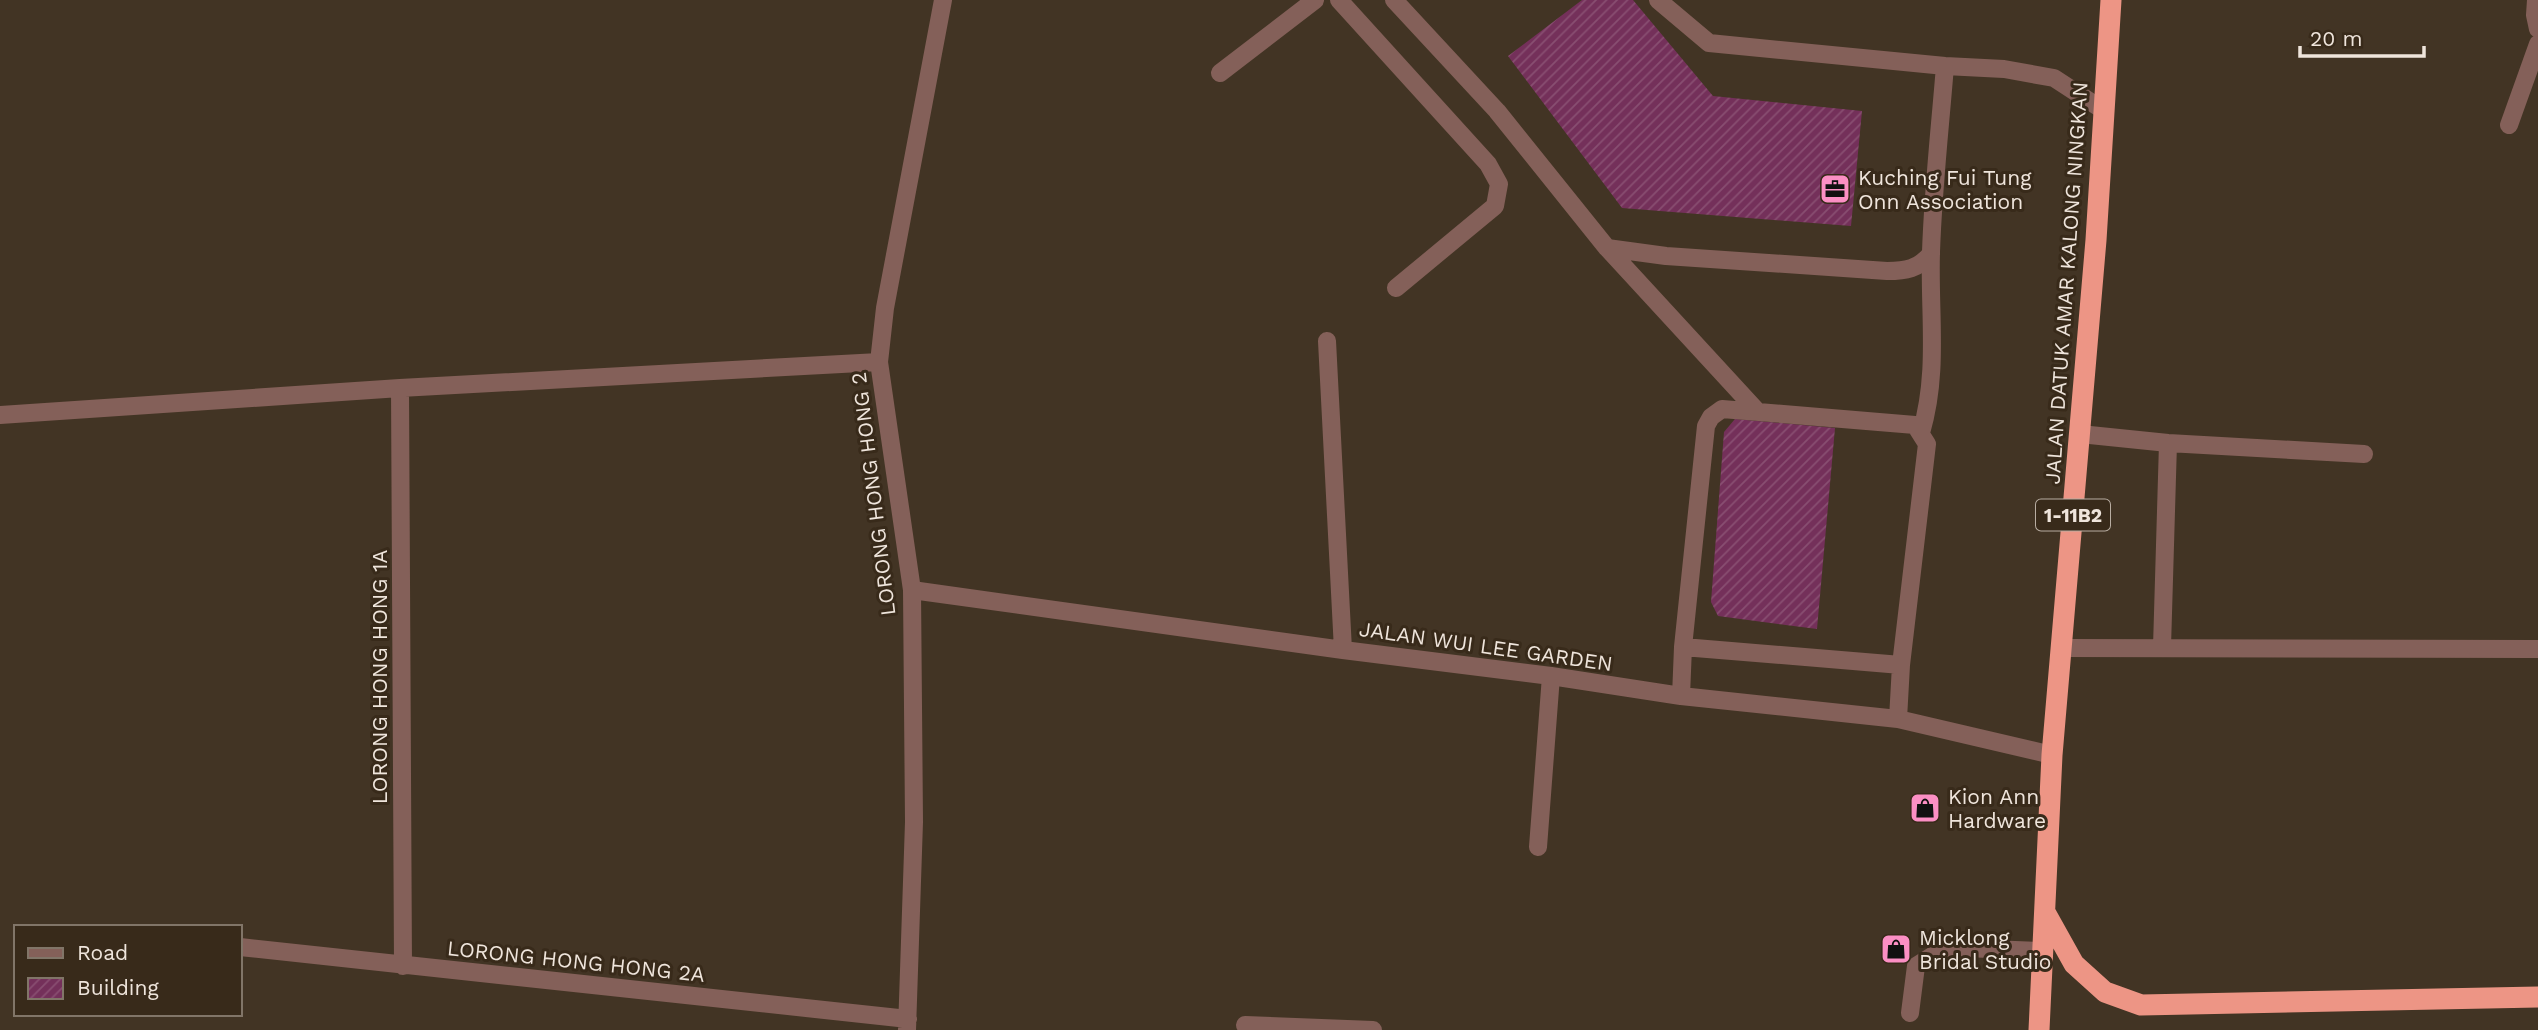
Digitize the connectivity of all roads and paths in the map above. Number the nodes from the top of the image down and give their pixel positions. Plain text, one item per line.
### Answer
1 (943, 0) edge
2 (1315, 0) edge
3 (1339, 0) edge
4 (1394, 0) edge
5 (1658, 0) edge
6 (2111, 0) edge
7 (2536, 0) edge
8 (2538, 29) edge
9 (2538, 44) edge
10 (1945, 66) junction
11 (1220, 73) dead end
12 (2102, 110) junction
13 (2509, 125) dead end
14 (1607, 248) junction
15 (1931, 254) junction
16 (1396, 288) dead end
17 (1327, 341) dead end
18 (880, 362) junction
19 (400, 388) junction
20 (1758, 412) junction
21 (0, 415) edge
22 (1921, 433) junction
23 (2080, 435) junction
24 (2168, 443) junction
25 (2364, 454) dead end
26 (912, 590) junction
27 (2162, 647) junction
28 (1683, 648) junction
29 (2062, 648) junction
30 (2538, 649) edge
31 (1343, 650) junction
32 (1900, 665) junction
33 (1552, 676) junction
34 (1681, 696) junction
35 (1898, 719) junction
36 (2052, 755) junction
37 (1538, 847) dead end
38 (2045, 912) junction
39 (242, 947) edge
40 (2043, 951) junction
41 (403, 966) junction
42 (2538, 997) edge
43 (1910, 1013) dead end
44 (907, 1024) edge
45 (1245, 1025) dead end
46 (1373, 1030) edge
47 (2039, 1030) edge

1 - 18 street, LORONG HONG HONG 2
2 - 11 street
3 - 16 street
4 - 14 street
5 - 10 street
6 - 12 highway, JALAN DATUK AMAR KALONG NINGKAN / 1-11B2
7 - 8 street
9 - 13 street
10 - 12 street
10 - 15 street
12 - 23 highway, JALAN DATUK AMAR KALONG NINGKAN / 1-11B2
14 - 15 street
14 - 20 street
15 - 22 street
17 - 31 street
18 - 19 street
18 - 26 street, LORONG HONG HONG 2
19 - 21 street
19 - 41 street, LORONG HONG HONG 1A
20 - 22 street
20 - 28 street
22 - 32 street
23 - 24 street
23 - 29 highway, JALAN DATUK AMAR KALONG NINGKAN / 1-11B2
24 - 25 street
24 - 27 street
26 - 31 street, JALAN WUI LEE GARDEN
26 - 44 street, LORONG HONG HONG 2
27 - 29 street
27 - 30 street
28 - 32 street
28 - 34 street
29 - 36 highway, JALAN DATUK AMAR KALONG NINGKAN / 1-11B2
31 - 33 street, JALAN WUI LEE GARDEN
32 - 35 street
33 - 34 street, JALAN WUI LEE GARDEN
33 - 37 street
34 - 35 street, JALAN WUI LEE GARDEN
35 - 36 street, JALAN WUI LEE GARDEN
36 - 38 highway, JALAN DATUK AMAR KALONG NINGKAN / 1-11B2
38 - 40 highway, JALAN DATUK AMAR KALONG NINGKAN / 1-11B2
38 - 42 highway
39 - 41 street, LORONG HONG HONG 2A
40 - 43 street
40 - 47 highway, JALAN DATUK AMAR KALONG NINGKAN / 1-11B2
41 - 44 street, LORONG HONG HONG 2A
45 - 46 street

